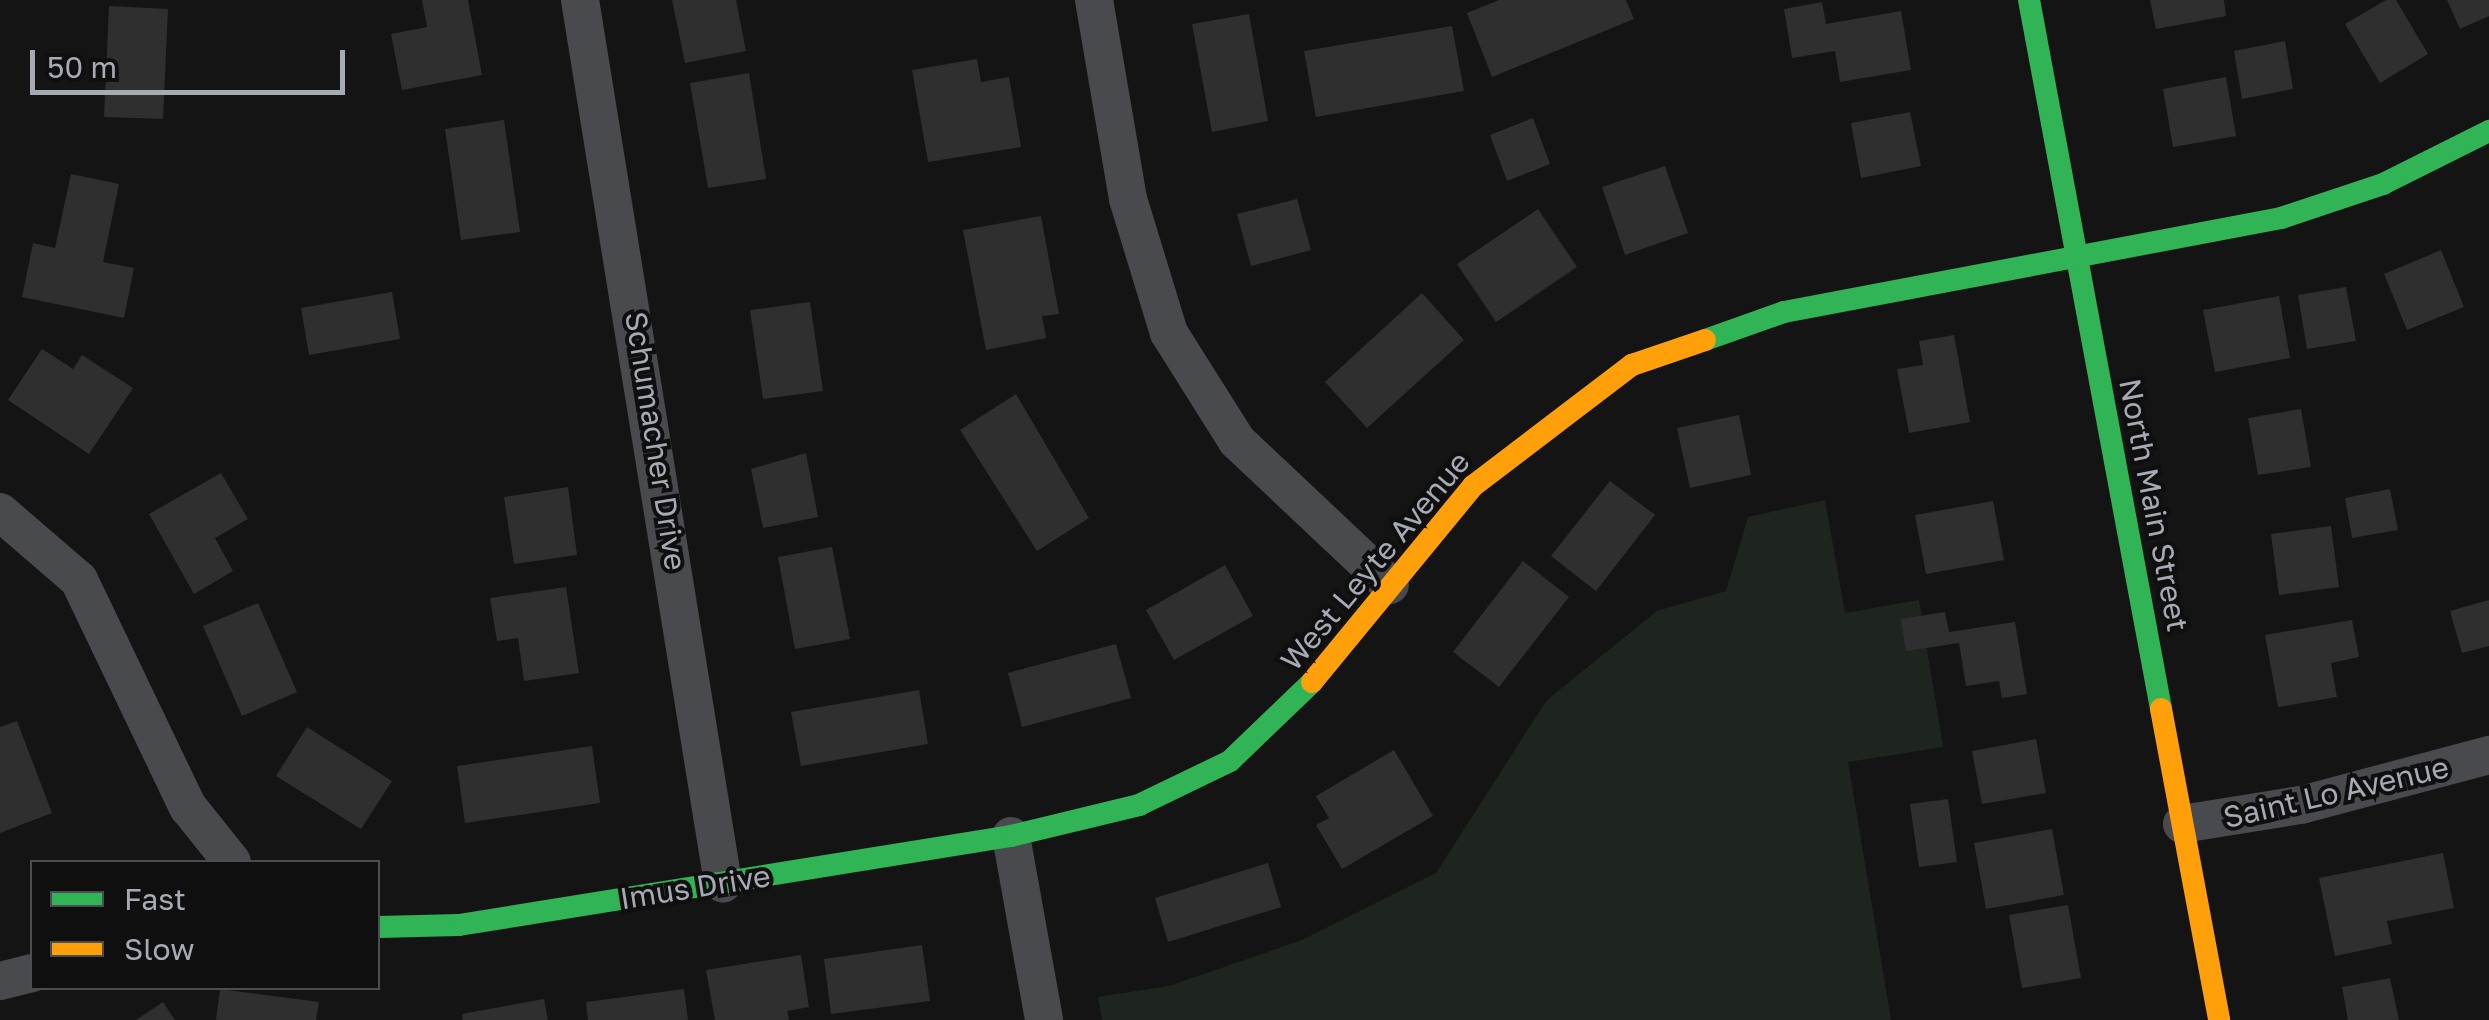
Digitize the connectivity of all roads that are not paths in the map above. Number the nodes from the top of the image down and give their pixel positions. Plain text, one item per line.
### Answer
1 (580, 0) edge
2 (1094, 0) edge
3 (2030, 0) edge
4 (2489, 131) edge
5 (2078, 260) junction
6 (0, 512) edge
7 (1390, 585) junction
8 (2489, 755) edge
9 (2182, 824) junction
10 (1011, 836) junction
11 (219, 859) edge
12 (723, 882) junction
13 (380, 926) edge
14 (30, 974) edge
15 (0, 982) edge
16 (1044, 1020) edge
17 (2219, 1020) edge

1 - 12 street, Schumacher Drive
2 - 7 street
3 - 5 street, North Main Street
4 - 5 street, West Leyte Avenue
5 - 7 street, West Leyte Avenue
5 - 9 street, North Main Street
6 - 11 street
7 - 10 street, West Leyte Avenue
8 - 9 street, Saint Lo Avenue
9 - 17 street, North Main Street
10 - 12 street, Imus Drive
10 - 16 street
12 - 13 street, Imus Drive
14 - 15 street

